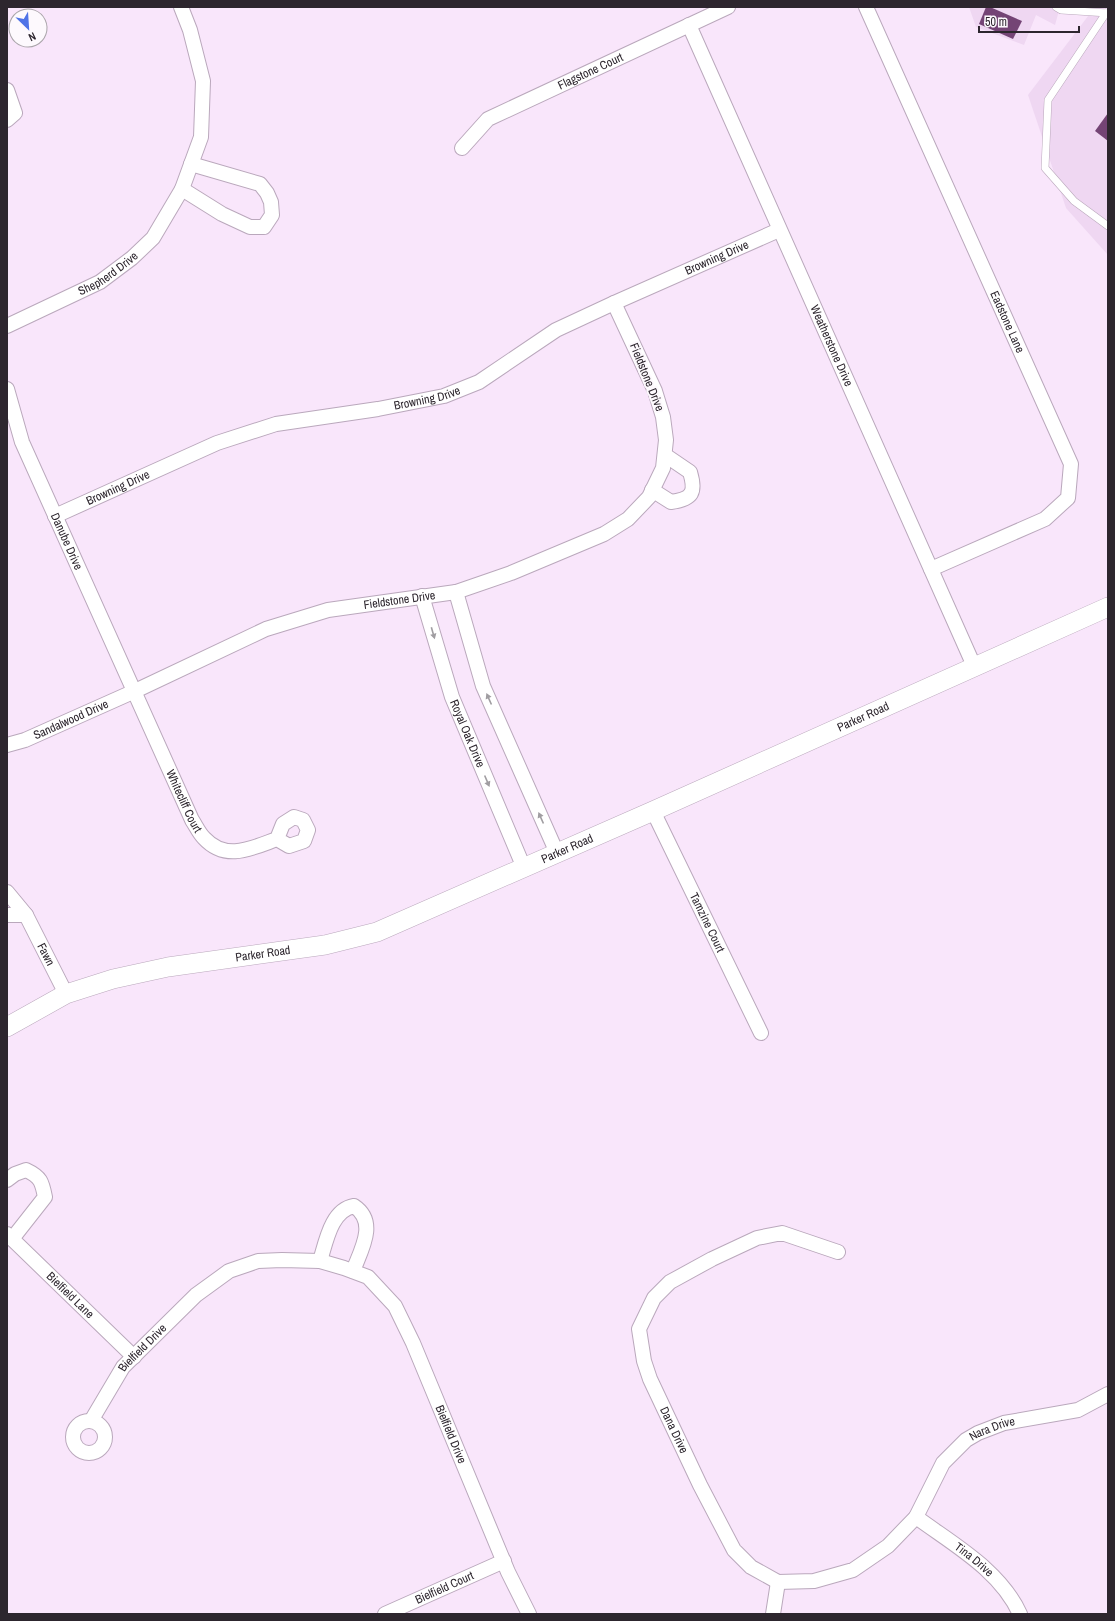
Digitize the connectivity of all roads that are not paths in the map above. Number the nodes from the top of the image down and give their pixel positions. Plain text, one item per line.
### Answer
1 (181, 7) edge
2 (728, 7) edge
3 (866, 7) edge
4 (1060, 8) edge
5 (1107, 13) edge
6 (689, 25) junction
7 (7, 90) edge
8 (7, 120) edge
9 (462, 148) dead end
10 (191, 164) junction
11 (182, 189) junction
12 (1108, 226) edge
13 (780, 230) junction
14 (614, 302) junction
15 (7, 326) edge
16 (7, 389) edge
17 (664, 455) junction
18 (652, 490) junction
19 (55, 516) junction
20 (931, 569) junction
21 (456, 592) junction
22 (422, 596) junction
23 (1108, 607) edge
24 (974, 666) junction
25 (135, 691) junction
26 (7, 745) edge
27 (653, 811) junction
28 (277, 839) dead end
29 (557, 853) junction
30 (524, 868) junction
31 (7, 892) edge
32 (26, 914) junction
33 (7, 915) edge
34 (66, 994) junction
35 (7, 1027) edge
36 (761, 1033) dead end
37 (7, 1180) edge
38 (9, 1236) edge
39 (838, 1252) dead end
40 (320, 1261) junction
41 (353, 1271) junction
42 (134, 1357) junction
43 (1108, 1394) edge
44 (91, 1421) dead end
45 (916, 1517) junction
46 (504, 1561) junction
47 (778, 1582) junction
48 (385, 1614) edge
49 (529, 1614) edge
50 (773, 1614) edge
51 (1020, 1614) edge

1 - 10 street, Shepherd Drive
2 - 6 street, Flagstone Court
3 - 20 street, Eadstone Lane
4 - 5 lane
5 - 12 lane
6 - 9 street, Flagstone Court
6 - 13 street, Weatherstone Drive
7 - 8 street
10 - 11 street, Shepherd Drive
10 - 11 street
11 - 15 street, Shepherd Drive
13 - 14 street, Browning Drive
13 - 20 street, Weatherstone Drive
14 - 17 street, Fieldstone Drive
14 - 19 street, Browning Drive
16 - 19 street, Danube Drive
17 - 18 street, Fieldstone Drive
17 - 18 street
18 - 21 street, Fieldstone Drive
19 - 25 street, Danube Drive
20 - 24 street, Weatherstone Drive
21 - 22 street, Fieldstone Drive
29 -> 21 street
22 - 25 street, Fieldstone Drive
22 -> 30 street, Royal Oak Drive
23 - 24 main road, Parker Road
24 - 27 main road, Parker Road
25 - 26 street, Sandalwood Drive
25 - 28 street, Whitecliff Court
27 - 29 main road, Parker Road
27 - 36 street, Tamzine Court
29 - 30 main road, Parker Road
30 - 34 main road, Parker Road
31 - 32 street, Fawn
32 - 33 street
32 - 34 street, Fawn
34 - 35 main road, Parker Road
37 - 38 street
38 - 42 street, Bielfield Lane
39 - 47 street, Dana Drive
40 - 41 street, Bielfield Drive
40 - 41 street
40 - 42 street, Bielfield Drive
41 - 46 street, Bielfield Drive
42 - 44 street, Bielfield Drive
43 - 45 street, Nara Drive
45 - 47 street
45 - 51 street, Tina Drive
46 - 48 street, Bielfield Court
46 - 49 street, Bielfield Drive
47 - 50 street

